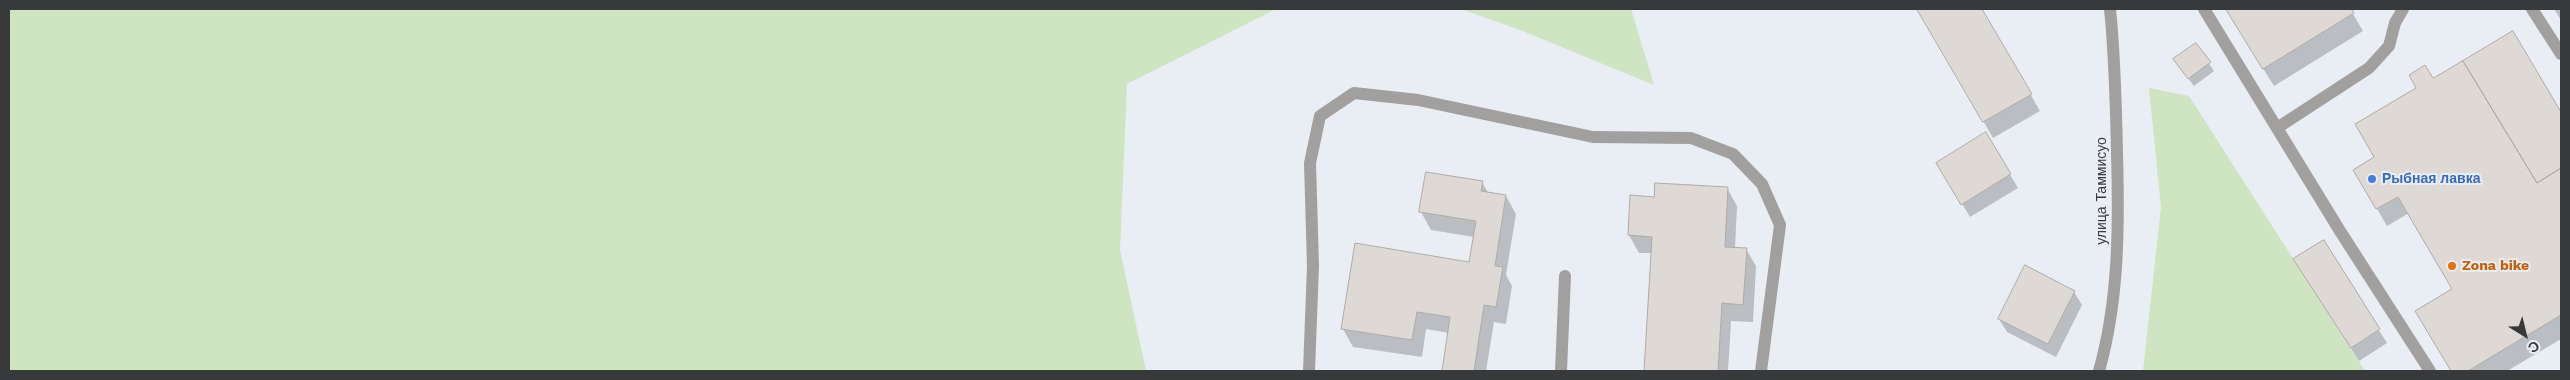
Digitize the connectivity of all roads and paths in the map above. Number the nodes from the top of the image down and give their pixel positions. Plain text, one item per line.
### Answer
1 (2110, 9) edge
2 (2204, 9) edge
3 (2403, 9) edge
4 (2532, 9) edge
5 (2561, 54) edge
6 (2276, 128) junction
7 (1565, 276) dead end
8 (1309, 371) edge
9 (1561, 371) edge
10 (1761, 371) edge
11 (2098, 371) edge
12 (2430, 371) edge

1 - 11 street, улица Таммисуо
2 - 6 street
3 - 6 street
4 - 5 street
6 - 12 street
7 - 9 street
8 - 10 street

